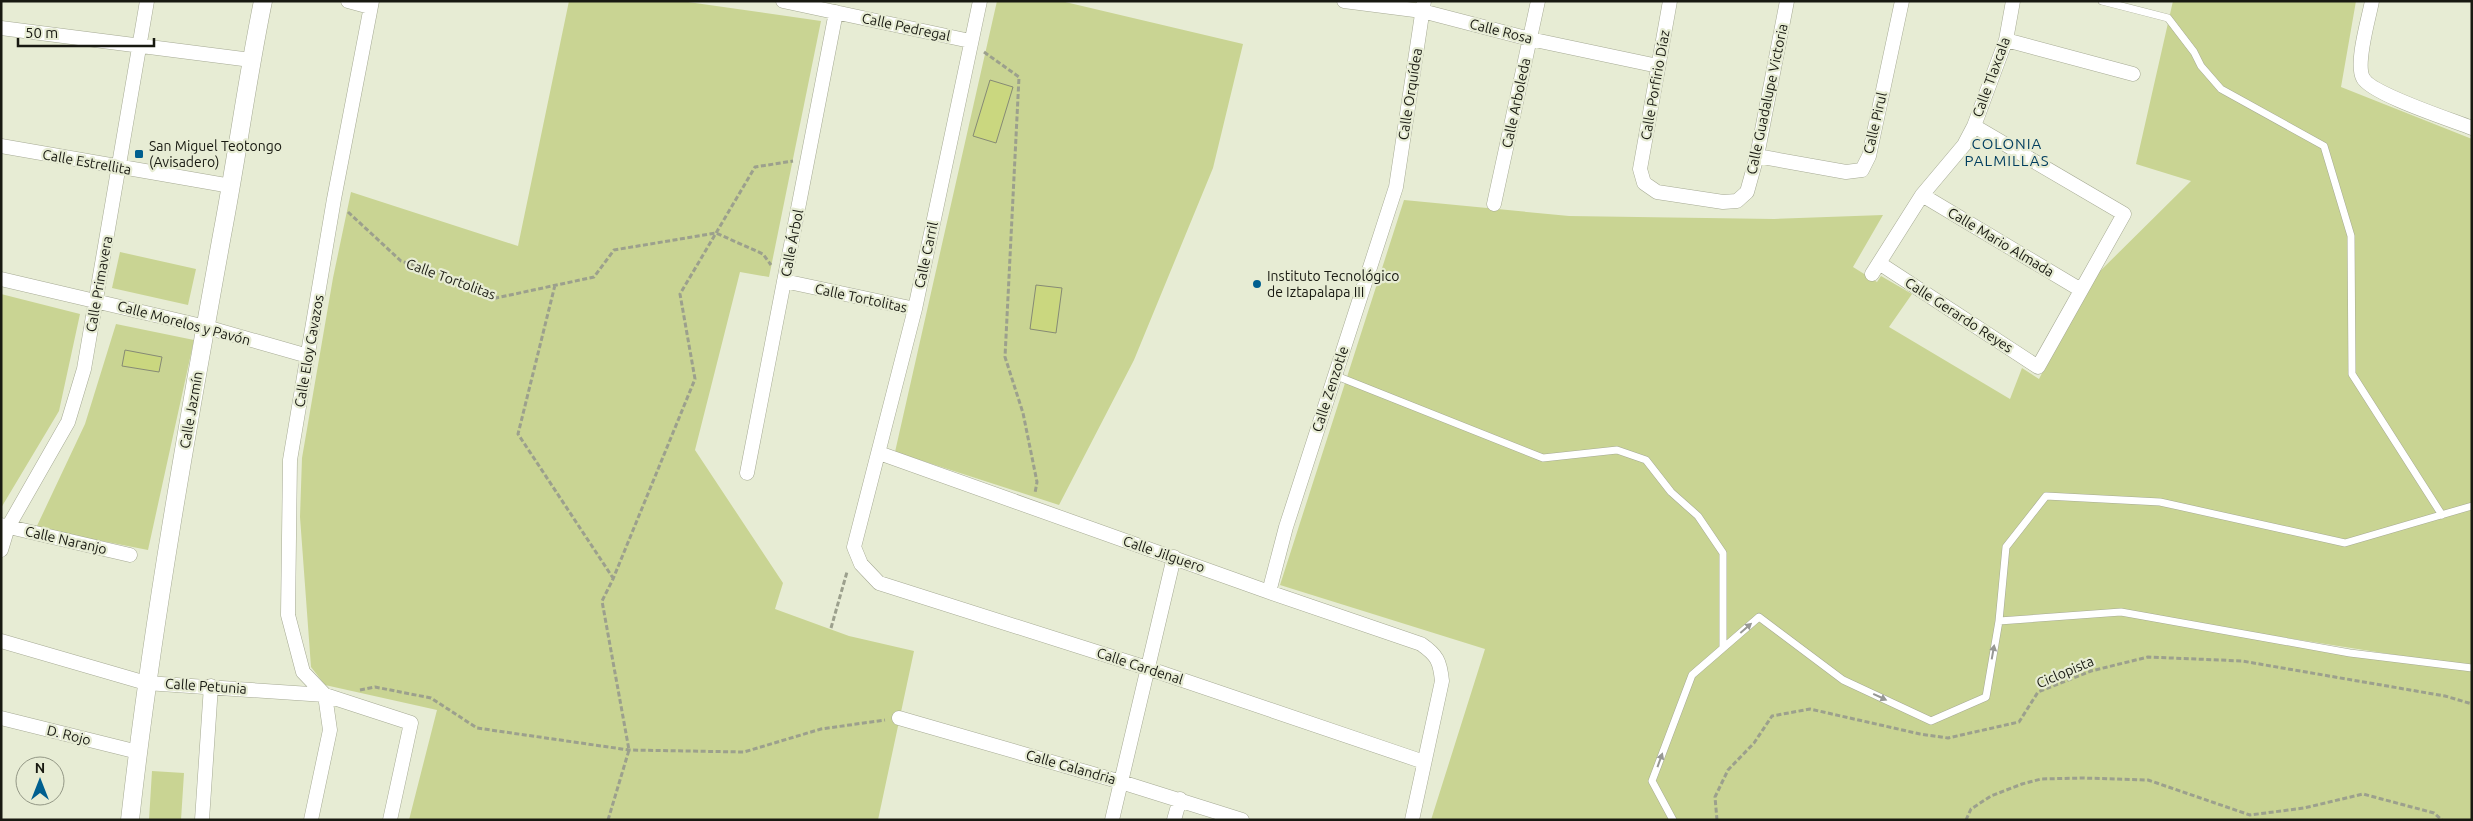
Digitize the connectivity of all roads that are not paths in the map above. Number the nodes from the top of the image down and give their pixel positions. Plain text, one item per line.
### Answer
1 (147, 1) edge
2 (263, 1) edge
3 (348, 1) edge
4 (783, 1) edge
5 (980, 1) edge
6 (1344, 1) edge
7 (1538, 1) edge
8 (1670, 1) edge
9 (1787, 1) edge
10 (1902, 1) edge
11 (2013, 1) edge
12 (2102, 1) edge
13 (2372, 1) edge
14 (371, 4) edge
15 (1423, 6) edge
16 (836, 12) junction
17 (1, 28) edge
18 (1530, 39) junction
19 (2006, 40) junction
20 (970, 41) junction
21 (140, 47) junction
22 (251, 60) junction
23 (1658, 66) junction
24 (2133, 74) dead end
25 (1974, 126) junction
26 (2472, 128) edge
27 (1, 146) edge
28 (1757, 156) junction
29 (118, 168) junction
30 (1640, 169) joint
31 (231, 186) junction
32 (1396, 187) joint
33 (1922, 195) junction
34 (1494, 204) dead end
35 (1875, 268) joint
36 (1, 279) edge
37 (784, 281) junction
38 (2081, 290) junction
39 (97, 301) junction
40 (915, 309) junction
41 (206, 327) junction
42 (308, 356) junction
43 (1334, 375) junction
44 (879, 454) junction
45 (747, 473) dead end
46 (2472, 506) edge
47 (2442, 515) junction
48 (5, 526) edge
49 (1, 550) edge
50 (130, 555) dead end
51 (1174, 557) junction
52 (861, 564) joint
53 (1269, 592) junction
54 (1999, 621) junction
55 (1, 641) edge
56 (1723, 648) junction
57 (1147, 668) junction
58 (2472, 668) edge
59 (146, 683) junction
60 (211, 686) junction
61 (325, 695) junction
62 (1, 718) edge
63 (899, 718) road end
64 (138, 752) junction
65 (1424, 762) junction
66 (1121, 782) junction
67 (1180, 799) junction
68 (130, 820) edge
69 (202, 820) edge
70 (311, 820) edge
71 (390, 820) edge
72 (1112, 820) edge
73 (1174, 820) edge
74 (1242, 820) edge
75 (1412, 820) edge
76 (1673, 820) edge

1 - 21 street, Calle Primavera
2 - 22 street, Calle Jazmín
3 - 14 street
4 - 16 street, Calle Pedregal
5 - 20 street, Calle Carril
6 - 15 street, Calle Rosa
7 - 18 street, Calle Arboleda
8 - 23 street, Calle Porfirio Díaz
9 - 28 street, Calle Guadalupe Victoria
10 - 28 street, Calle Pirul
11 - 19 street, Calle Tlaxcala
12 - 47 lane
13 - 26 street
14 - 42 street, Calle Eloy Cavazos
15 - 18 street, Calle Rosa
15 - 32 street, Calle Orquídea
16 - 20 street, Calle Pedregal
16 - 37 street, Calle Árbol
17 - 21 street
18 - 23 street, Calle Rosa
18 - 34 street, Calle Arboleda
19 - 24 street
19 - 25 street, Calle Tlaxcala
20 - 40 street, Calle Carril
21 - 22 street
21 - 29 street, Calle Primavera
22 - 31 street, Calle Jazmín
23 - 30 street, Calle Porfirio Díaz
25 - 33 street, Calle Tlaxcala
25 - 38 street
27 - 29 street, Calle Estrellita
28 - 30 street, Calle Guadalupe Victoria
29 - 31 street, Calle Estrellita
29 - 39 street, Calle Primavera
31 - 41 street, Calle Jazmín
32 - 43 street, Calle Zenzotle
33 - 35 street, Calle Tlaxcala
33 - 38 street, Calle Mario Almada
35 - 38 street, Calle Gerardo Reyes
36 - 39 street, Calle Morelos y Pavón
37 - 40 street, Calle Tortolitas
37 - 45 street, Calle Árbol
39 - 41 street, Calle Morelos y Pavón
39 - 48 street, Calle Primavera
40 - 44 street, Calle Carril
41 - 42 street, Calle Morelos y Pavón
41 - 59 street, Calle Jazmín
42 - 61 street, Calle Eloy Cavazos
43 - 53 street, Calle Zenzotle
43 - 56 lane
44 - 51 street, Calle Jilguero
44 - 52 street, Calle Carril
46 - 47 lane
47 - 54 lane
48 - 49 street, Calle Primavera
48 - 50 street, Calle Naranjo
51 - 53 street, Calle Jilguero
51 - 57 street
52 - 57 street, Calle Cardenal
53 - 65 street, Calle Jilguero
56 -> 54 lane
54 - 58 lane
55 - 59 street, Calle Petunia
76 -> 56 lane
57 - 65 street, Calle Cardenal
57 - 66 street
59 - 60 street, Calle Petunia
59 - 64 street, Calle Jazmín
60 - 61 street, Calle Petunia
60 - 69 street
61 - 70 street
61 - 71 street, Calle Petunia
62 - 64 street, D. Rojo
63 - 66 street, Calle Calandria
64 - 68 street, Calle Jazmín
65 - 75 street
66 - 67 street, Calle Calandria
66 - 72 street
67 - 73 street
67 - 74 street, Calle Calandria

